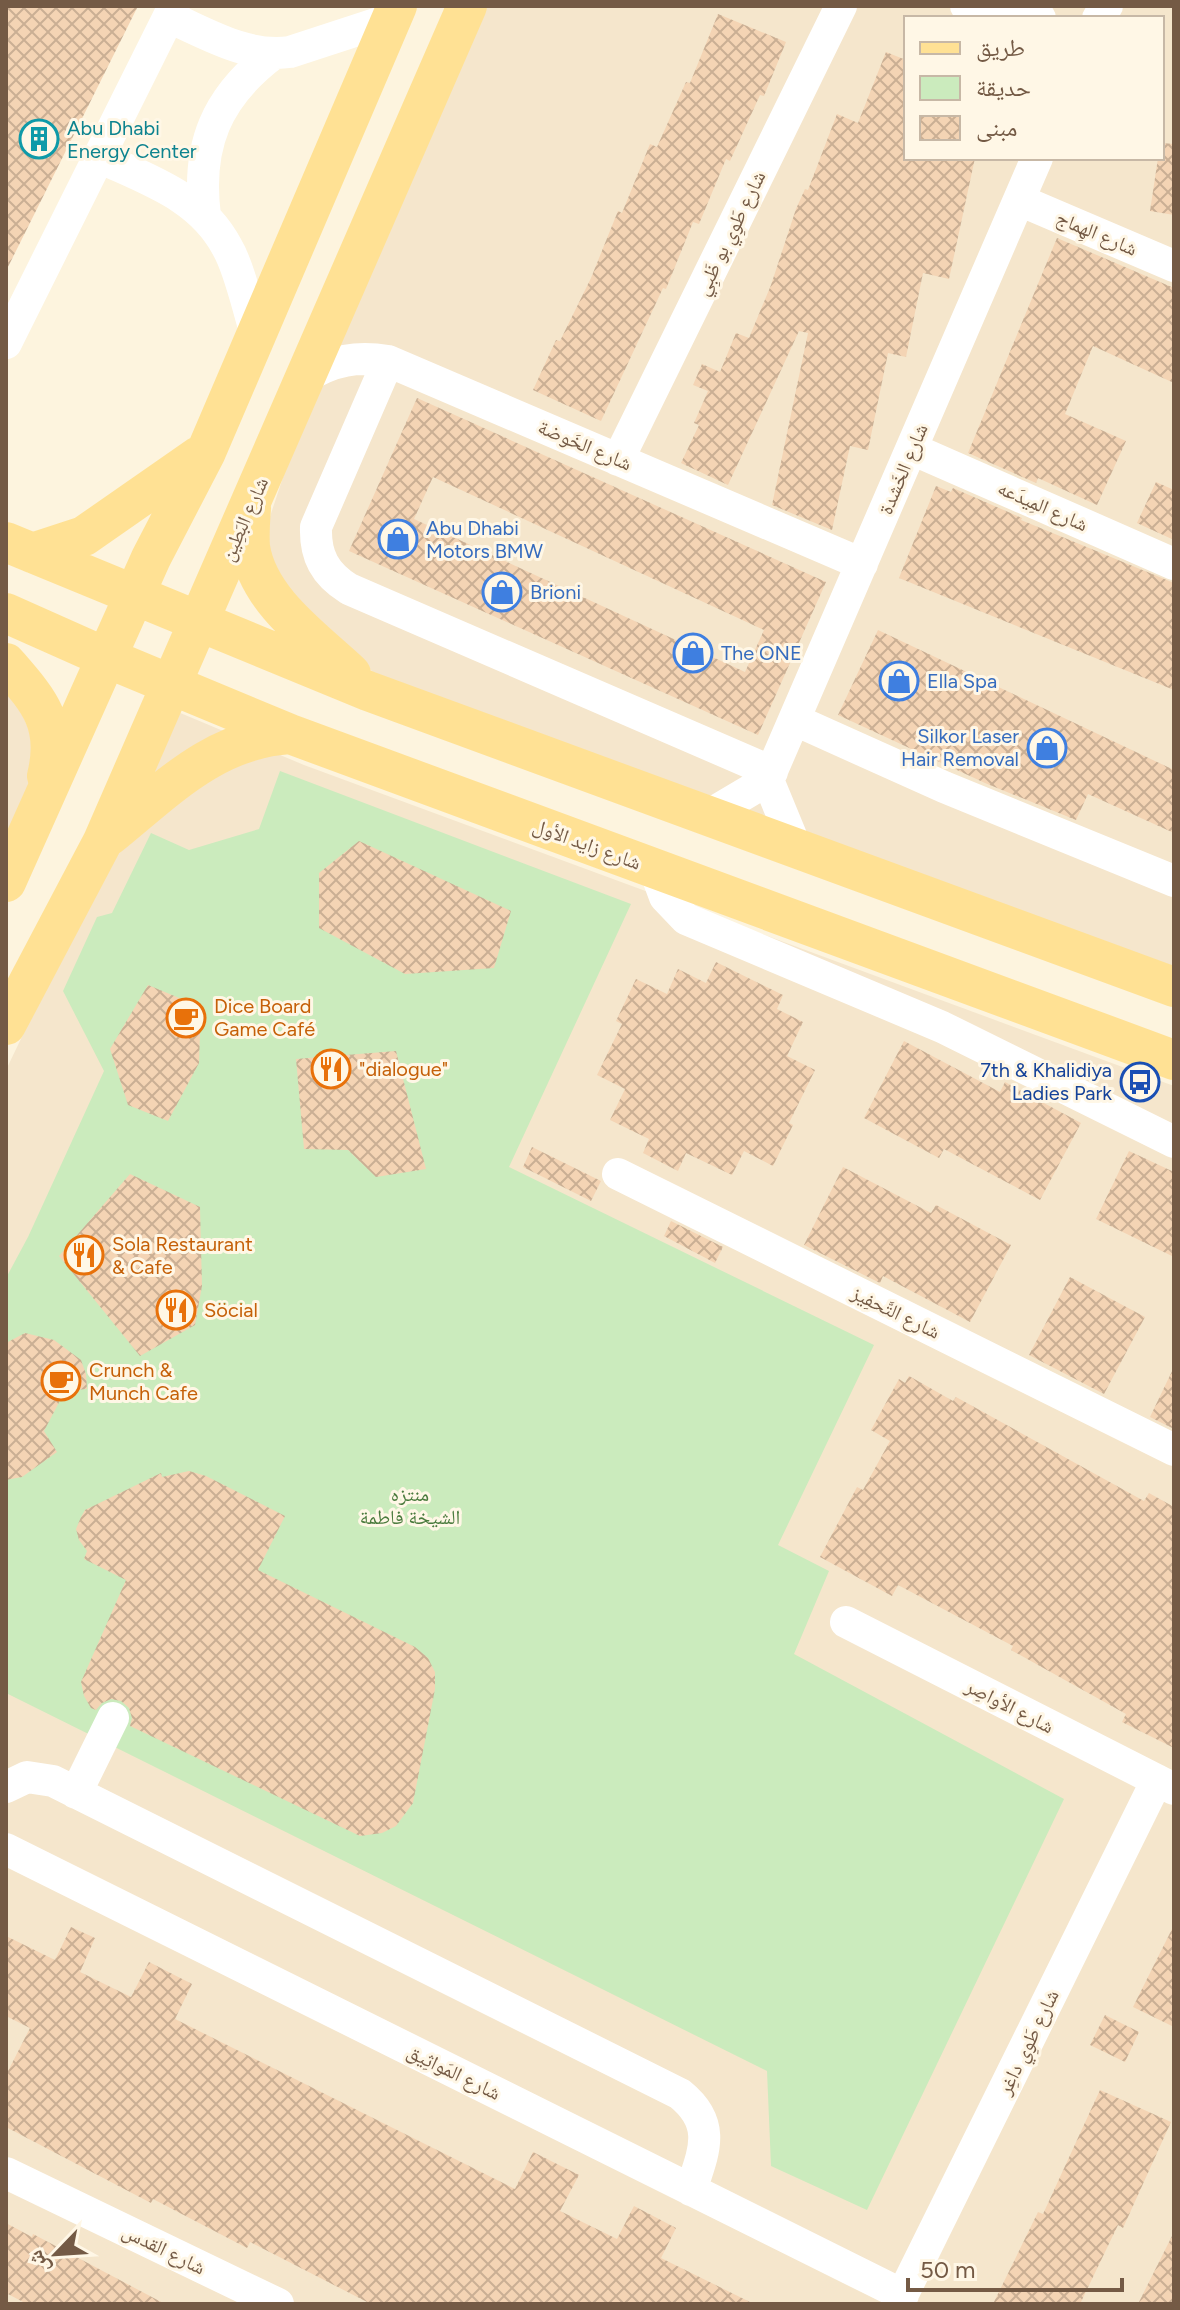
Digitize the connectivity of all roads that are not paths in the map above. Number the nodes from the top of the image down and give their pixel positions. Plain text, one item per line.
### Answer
1 (467, 6) edge
2 (841, 6) edge
3 (966, 6) edge
4 (172, 11) edge
5 (394, 12) edge
6 (1028, 16) edge
7 (273, 54) junction
8 (99, 157) junction
9 (1036, 160) edge
10 (1019, 200) junction
11 (205, 216) junction
12 (1174, 266) edge
13 (11, 334) edge
14 (256, 334) junction
15 (388, 361) junction
16 (306, 377) junction
17 (912, 449) junction
18 (206, 452) junction
19 (618, 460) junction
20 (251, 503) junction
21 (19, 548) edge
22 (862, 564) junction
23 (1174, 564) edge
24 (134, 596) junction
25 (6, 613) edge
26 (199, 622) junction
27 (107, 658) junction
28 (6, 663) edge
29 (171, 685) junction
30 (368, 691) junction
31 (795, 720) junction
32 (290, 734) junction
33 (770, 776) junction
34 (39, 810) junction
35 (709, 815) junction
36 (103, 841) junction
37 (796, 848) junction
38 (655, 870) junction
39 (1174, 881) edge
40 (6, 882) edge
41 (1174, 987) edge
42 (6, 1025) edge
43 (1174, 1060) edge
44 (1174, 1142) edge
45 (618, 1174) dead end
46 (1174, 1450) edge
47 (846, 1622) dead end
48 (113, 1718) dead end
49 (1165, 1784) edge
50 (6, 1787) edge
51 (76, 1793) junction
52 (6, 1849) edge
53 (6, 2173) edge
54 (691, 2190) junction
55 (901, 2300) edge
56 (278, 2304) edge

1 - 16 main road, شارع البَطِين
2 - 19 street, شارع طَوِي بو ظَبِي
3 - 6 street
4 - 7 street
4 - 8 street
5 - 7 street
5 - 14 main road
7 - 11 street
8 - 11 street
8 - 13 street
9 - 10 street, شارع الخَشدة
10 - 12 street, شارع الهِماج
10 - 17 street, شارع الخَشدة
11 - 14 street
14 - 18 main road
15 - 16 street, شارع الخَوضة
15 - 19 street, شارع الخَوضة
15 - 33 street
16 - 20 main road, شارع البَطِين
17 - 22 street, شارع الخَشدة
17 - 23 street, شارع المِيدَعه
18 - 21 main road
18 - 24 main road
19 - 22 street, شارع الخَوضة
20 - 26 main road, شارع البَطِين
20 - 30 main road
21 - 24 main road
22 - 31 street, شارع الخَشدة
24 - 26 main road
24 - 27 main road
25 - 27 main road, شارع زايد الأول
26 - 29 main road, شارع البَطِين
26 - 30 main road
27 - 29 main road, شارع زايد الأول
27 - 34 main road
28 - 34 main road
29 - 32 main road, شارع زايد الأول
29 - 36 main road, شارع البَطِين
30 - 35 main road
31 - 33 street, شارع الخَشدة
31 - 39 street
32 - 36 main road
32 - 38 main road, شارع زايد الأول
33 - 35 street
33 - 37 street
34 - 40 main road
35 - 37 main road
36 - 42 main road, شارع البَطِين
37 - 41 main road
38 - 43 main road, شارع زايد الأول
38 - 44 street
45 - 46 street, شارع التَّحفِيز
47 - 49 street, شارع الأواصِر
48 - 51 street
49 - 55 street, شارع طَوِي داغِر
50 - 51 street
51 - 54 street
52 - 54 street, شارع المَواثِيق
53 - 56 street, شارع القدس
54 - 55 street, شارع المَواثِيق

